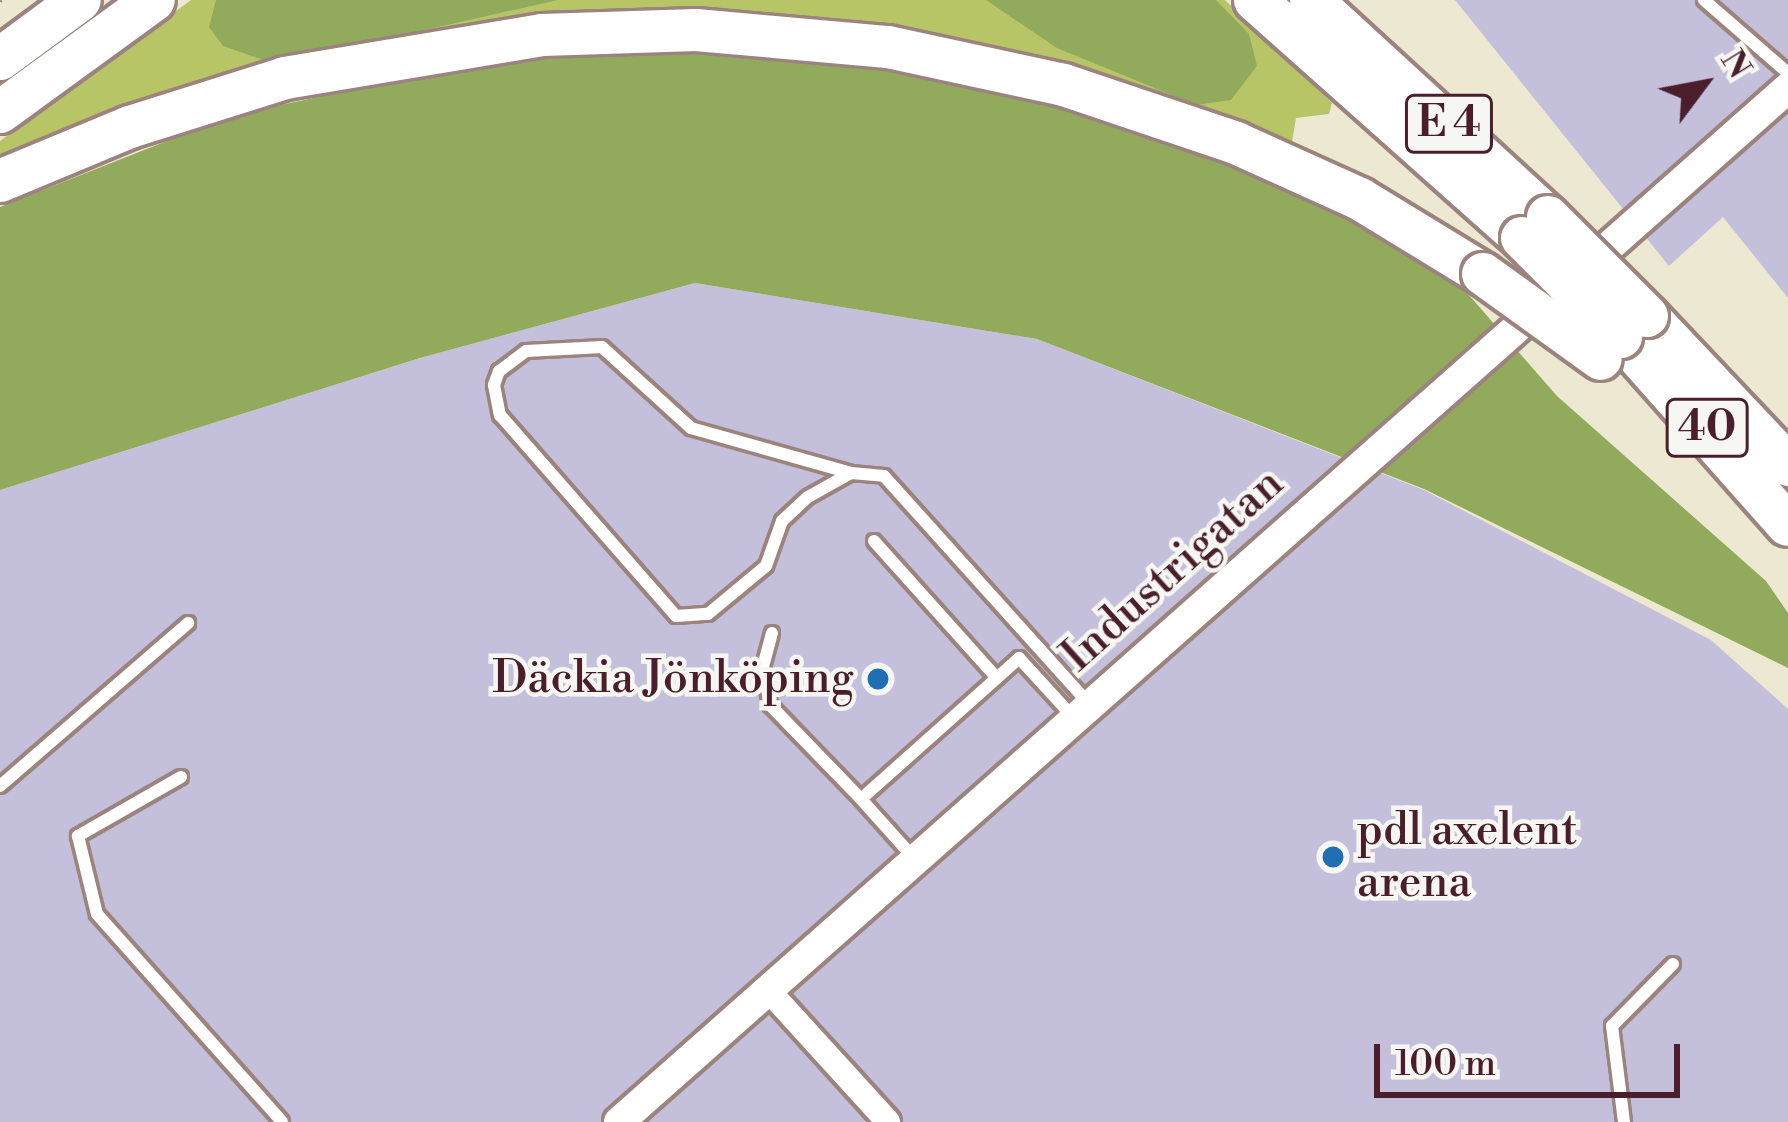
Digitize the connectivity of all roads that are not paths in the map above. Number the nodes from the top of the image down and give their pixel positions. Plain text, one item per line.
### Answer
1 (154, 0) edge
2 (1255, 0) edge
3 (1311, 0) edge
4 (1704, 0) edge
5 (73, 5) edge
6 (1341, 16) edge
7 (0, 59) edge
8 (1788, 73) edge
9 (1788, 88) edge
10 (0, 112) edge
11 (0, 181) edge
12 (1535, 228) junction
13 (1623, 337) junction
14 (1788, 465) edge
15 (851, 473) junction
16 (1788, 526) edge
17 (874, 541) dead end
18 (188, 623) dead end
19 (772, 633) dead end
20 (997, 678) junction
21 (1082, 711) junction
22 (182, 777) dead end
23 (0, 786) edge
24 (862, 799) junction
25 (914, 858) junction
26 (1673, 964) dead end
27 (769, 991) junction
28 (282, 1122) edge
29 (619, 1122) edge
30 (888, 1122) edge
31 (1624, 1122) edge

1 - 10 highway
2 - 12 highway, 40
3 - 6 highway, E 4
4 - 8 lane
5 - 7 highway
6 - 12 highway, E 4
9 - 21 street, Industrigatan
11 - 13 highway, E 4, bridge
12 - 13 highway, 40, bridge
13 - 14 highway, E 4
13 - 16 highway, 40
15 - 15 lane
15 - 21 lane
17 - 20 lane
18 - 23 lane
19 - 24 lane
20 - 21 lane
20 - 24 lane
21 - 25 street, Industrigatan
22 - 28 lane
24 - 25 lane
25 - 27 street, Industrigatan
26 - 31 lane
27 - 29 street, Industrigatan
27 - 30 street

